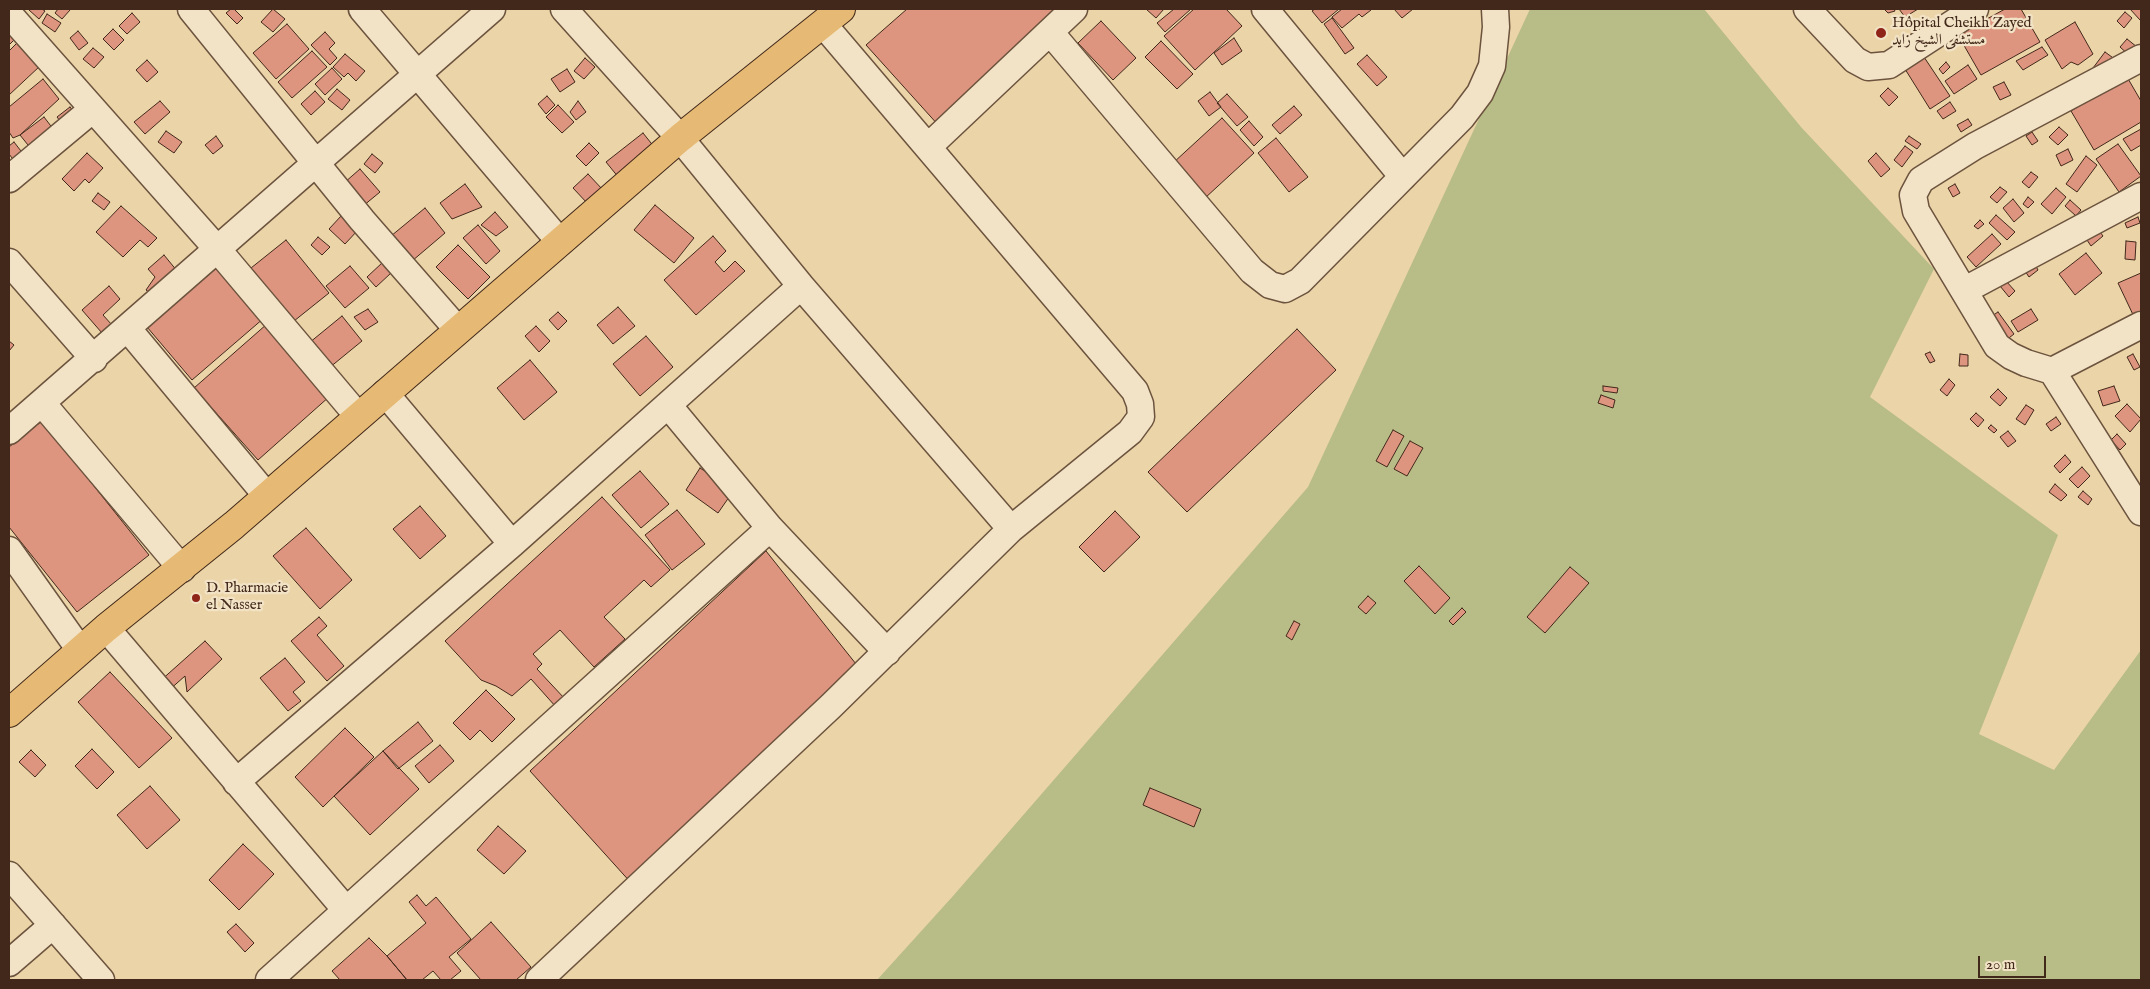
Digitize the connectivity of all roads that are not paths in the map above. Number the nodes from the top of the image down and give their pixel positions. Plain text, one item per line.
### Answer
1 (191, 9) edge
2 (362, 9) edge
3 (492, 9) edge
4 (564, 9) edge
5 (1074, 9) edge
6 (1265, 9) edge
7 (1495, 9) edge
8 (1807, 9) edge
9 (1975, 9) edge
10 (9, 14) edge
11 (832, 16) edge
12 (1050, 32) junction
13 (2141, 58) edge
14 (418, 74) junction
15 (93, 109) junction
16 (680, 138) junction
17 (929, 146) junction
18 (315, 163) junction
19 (1403, 177) junction
20 (9, 179) edge
21 (2141, 196) edge
22 (560, 242) junction
23 (218, 250) junction
24 (9, 262) edge
25 (801, 286) junction
26 (1965, 290) junction
27 (2141, 324) edge
28 (128, 329) junction
29 (458, 330) junction
30 (94, 359) junction
31 (2052, 371) junction
32 (385, 392) junction
33 (42, 403) junction
34 (668, 405) junction
35 (358, 416) junction
36 (9, 431) edge
37 (267, 496) junction
38 (2141, 512) edge
39 (770, 528) junction
40 (1011, 529) junction
41 (512, 544) junction
42 (9, 550) edge
43 (182, 569) junction
44 (106, 628) junction
45 (80, 650) junction
46 (887, 652) junction
47 (9, 713) edge
48 (236, 782) junction
49 (9, 875) edge
50 (346, 910) junction
51 (53, 925) junction
52 (9, 963) edge
53 (102, 980) edge
54 (269, 980) edge
55 (539, 980) edge

1 - 18 street
2 - 14 street
3 - 14 street
4 - 16 street
5 - 12 street
6 - 19 street
7 - 19 street
8 - 9 street
10 - 15 street
11 - 16 main road
11 - 17 street
12 - 17 street
12 - 19 street
13 - 26 street
14 - 18 street
14 - 22 street
15 - 20 street
15 - 23 street
16 - 22 main road
16 - 25 street
17 - 40 street
18 - 23 street
18 - 29 street
21 - 26 street
22 - 29 main road
23 - 28 street
23 - 35 street
24 - 30 street
25 - 34 street
25 - 40 street
26 - 31 street
27 - 31 street
28 - 30 street
28 - 37 street
29 - 32 main road
30 - 33 street
31 - 38 street
32 - 35 main road
32 - 41 street
33 - 36 street
33 - 43 street
34 - 39 street
34 - 41 street
35 - 37 main road
37 - 43 main road
39 - 46 street
39 - 50 street
40 - 46 street
41 - 48 street
42 - 45 street
43 - 44 main road
44 - 45 main road
44 - 48 street
45 - 47 main road
46 - 55 street
48 - 50 street
49 - 51 street
50 - 54 street
51 - 52 street
51 - 53 street

